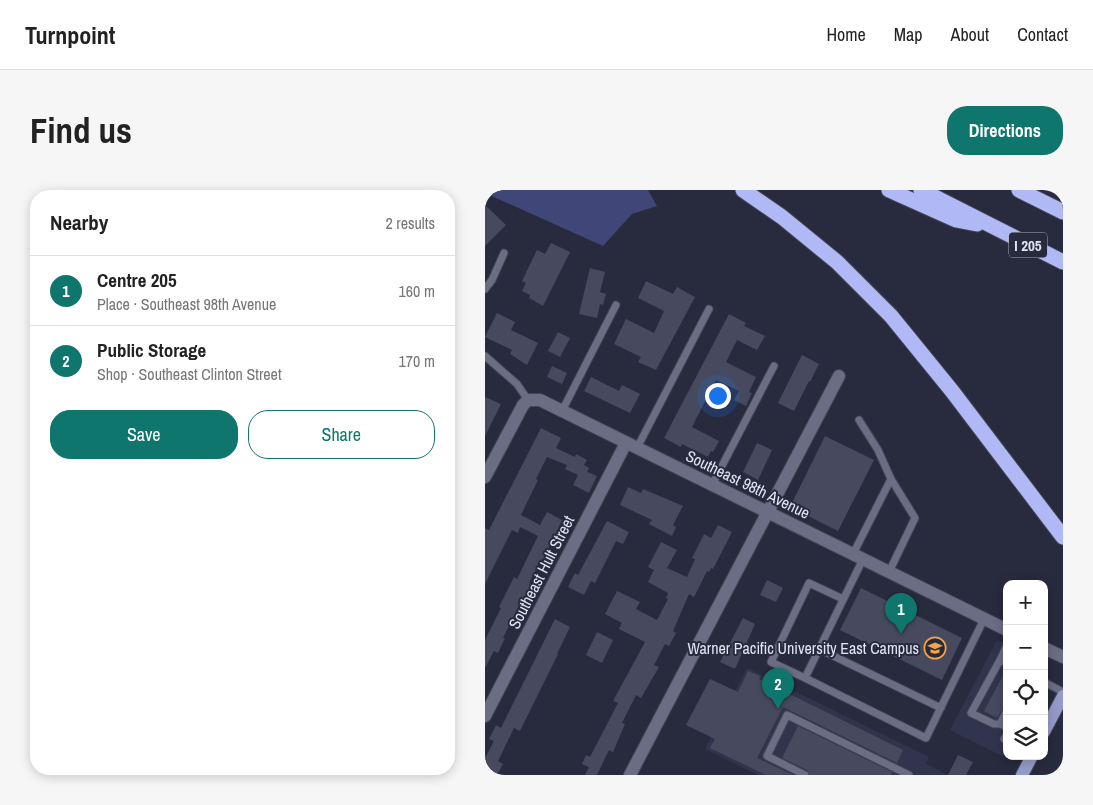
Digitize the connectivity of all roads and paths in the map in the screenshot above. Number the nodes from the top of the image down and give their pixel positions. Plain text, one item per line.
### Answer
1 (743, 190) edge
2 (889, 190) edge
3 (921, 190) edge
4 (1019, 190) edge
5 (1063, 212) edge
6 (993, 228) junction
7 (504, 252) dead end
8 (1063, 262) edge
9 (485, 289) edge
10 (616, 305) dead end
11 (709, 309) dead end
12 (485, 356) edge
13 (774, 366) dead end
14 (839, 376) dead end
15 (528, 400) junction
16 (562, 411) junction
17 (859, 420) dead end
18 (631, 445) junction
19 (485, 478) edge
20 (891, 479) junction
21 (712, 485) junction
22 (767, 512) junction
23 (1063, 537) edge
24 (858, 556) junction
25 (889, 572) junction
26 (843, 599) junction
27 (985, 619) junction
28 (1003, 628) edge
29 (819, 649) junction
30 (1048, 650) edge
31 (1063, 657) edge
32 (1003, 661) edge
33 (805, 678) junction
34 (1048, 684) edge
35 (1063, 692) edge
36 (1061, 704) edge
37 (941, 708) junction
38 (485, 716) edge
39 (1003, 725) edge
40 (1048, 726) edge
41 (1030, 760) edge
42 (630, 775) edge
43 (805, 775) edge
44 (909, 775) edge
45 (1022, 775) edge

1 - 23 highway
2 - 6 highway
3 - 6 highway, I 205
4 - 5 highway
6 - 8 highway, I 205
7 - 9 lane
10 - 16 lane
11 - 18 lane
12 - 15 lane
13 - 21 lane
14 - 22 street
15 - 16 street, Southeast 98th Avenue
15 - 19 street
16 - 18 street, Southeast 98th Avenue
17 - 20 lane
18 - 21 street, Southeast 98th Avenue
18 - 38 street, Southeast Hult Street
20 - 24 lane
20 - 25 lane
21 - 22 street, Southeast 98th Avenue
22 - 24 street, Southeast 98th Avenue
22 - 42 street
24 - 25 street, Southeast 98th Avenue
24 - 26 lane
25 - 27 street, Southeast 98th Avenue
26 - 29 lane
26 - 33 lane
27 - 28 street, Southeast 98th Avenue
27 - 37 lane
29 - 33 lane
29 - 37 lane
30 - 31 street
32 - 39 lane
33 - 37 lane
34 - 35 lane
36 - 40 main road
41 - 45 main road
43 - 44 lane

